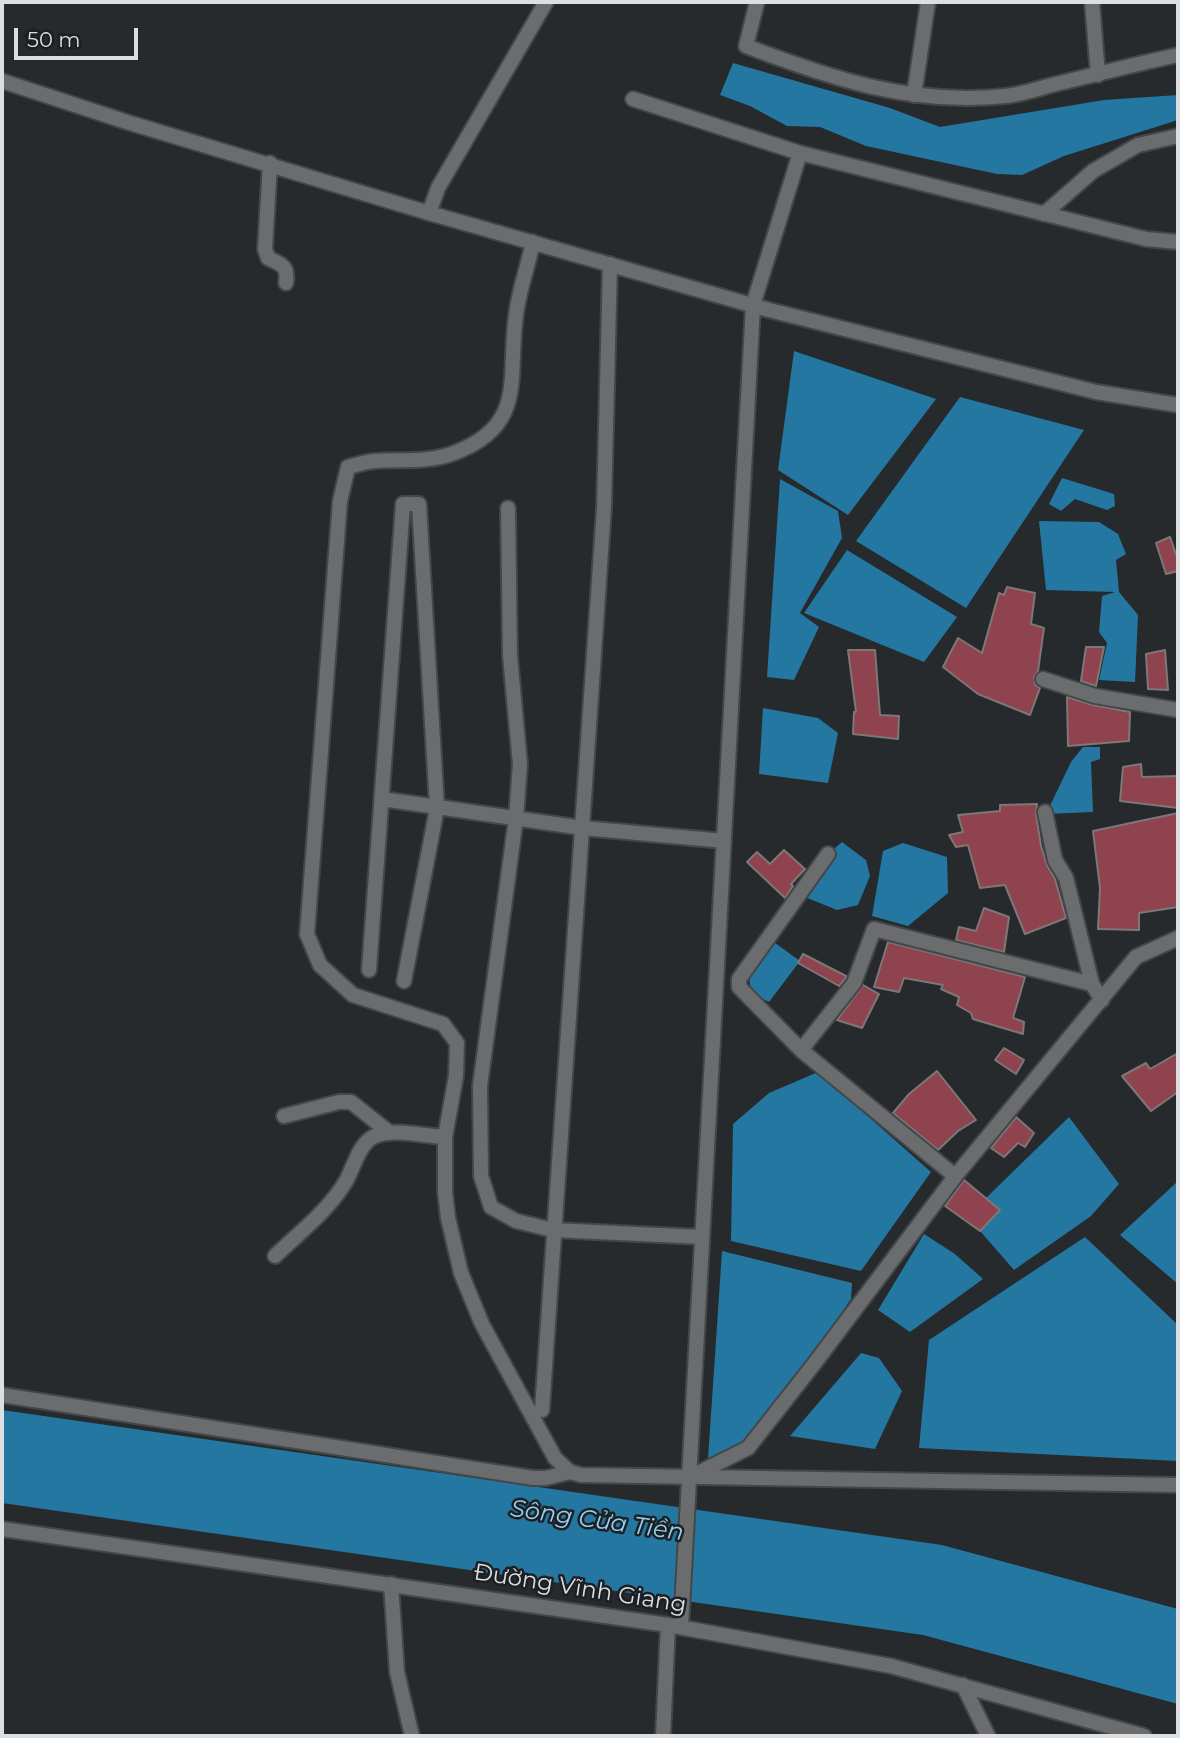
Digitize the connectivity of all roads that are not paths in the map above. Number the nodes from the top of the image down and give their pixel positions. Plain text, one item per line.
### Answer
1 (546, 2) edge
2 (757, 2) edge
3 (928, 2) edge
4 (1092, 2) edge
5 (1178, 55) edge
6 (1098, 75) junction
7 (2, 81) edge
8 (914, 94) junction
9 (633, 99) dead end
10 (1178, 136) edge
11 (800, 153) junction
12 (270, 163) junction
13 (429, 213) junction
14 (1044, 214) junction
15 (533, 242) junction
16 (1178, 242) edge
17 (610, 264) junction
18 (286, 283) dead end
19 (753, 305) junction
20 (1178, 405) edge
21 (508, 508) dead end
22 (1043, 679) dead end
23 (1178, 710) edge
24 (382, 799) junction
25 (437, 808) junction
26 (1045, 811) dead end
27 (516, 818) junction
28 (583, 828) junction
29 (724, 841) junction
30 (828, 855) dead end
31 (1178, 938) edge
32 (369, 970) dead end
33 (404, 981) dead end
34 (1092, 984) junction
35 (1102, 1000) junction
36 (801, 1050) junction
37 (284, 1116) dead end
38 (390, 1133) junction
39 (445, 1138) junction
40 (956, 1176) junction
41 (553, 1230) junction
42 (702, 1237) junction
43 (275, 1256) dead end
44 (2, 1395) edge
45 (541, 1410) dead end
46 (570, 1472) junction
47 (689, 1478) junction
48 (1178, 1485) edge
49 (2, 1529) edge
50 (391, 1584) junction
51 (674, 1626) junction
52 (963, 1685) junction
53 (412, 1736) edge
54 (663, 1736) edge
55 (988, 1736) edge
56 (1144, 1736) edge

1 - 13 street
2 - 8 street
3 - 8 street
4 - 6 street
5 - 6 street
6 - 8 street
7 - 12 street
9 - 11 street
10 - 14 street
11 - 14 street
11 - 19 street
12 - 13 street
12 - 18 street
13 - 15 street
14 - 16 street
15 - 17 street
15 - 39 street
17 - 19 street
17 - 28 street
19 - 20 street
19 - 29 street
21 - 27 street
22 - 23 street
24 - 25 street
24 - 25 street
24 - 32 street
25 - 27 street
25 - 33 street
26 - 34 street
27 - 28 street
27 - 41 street
28 - 29 street
28 - 41 street
29 - 42 street
30 - 36 street
31 - 35 street
34 - 35 street
34 - 36 street
35 - 40 street
36 - 40 street
37 - 38 street
38 - 39 street
38 - 43 street
39 - 46 street
40 - 47 street
41 - 42 street
41 - 45 street
42 - 47 street
44 - 46 street
46 - 47 street
47 - 48 street
47 - 51 street
49 - 50 street, Đường Vĩnh Giang
50 - 51 street, Đường Vĩnh Giang
50 - 53 street
51 - 52 street, Đường Vĩnh Giang
51 - 54 street
52 - 55 street
52 - 56 street, Đường Vĩnh Giang

